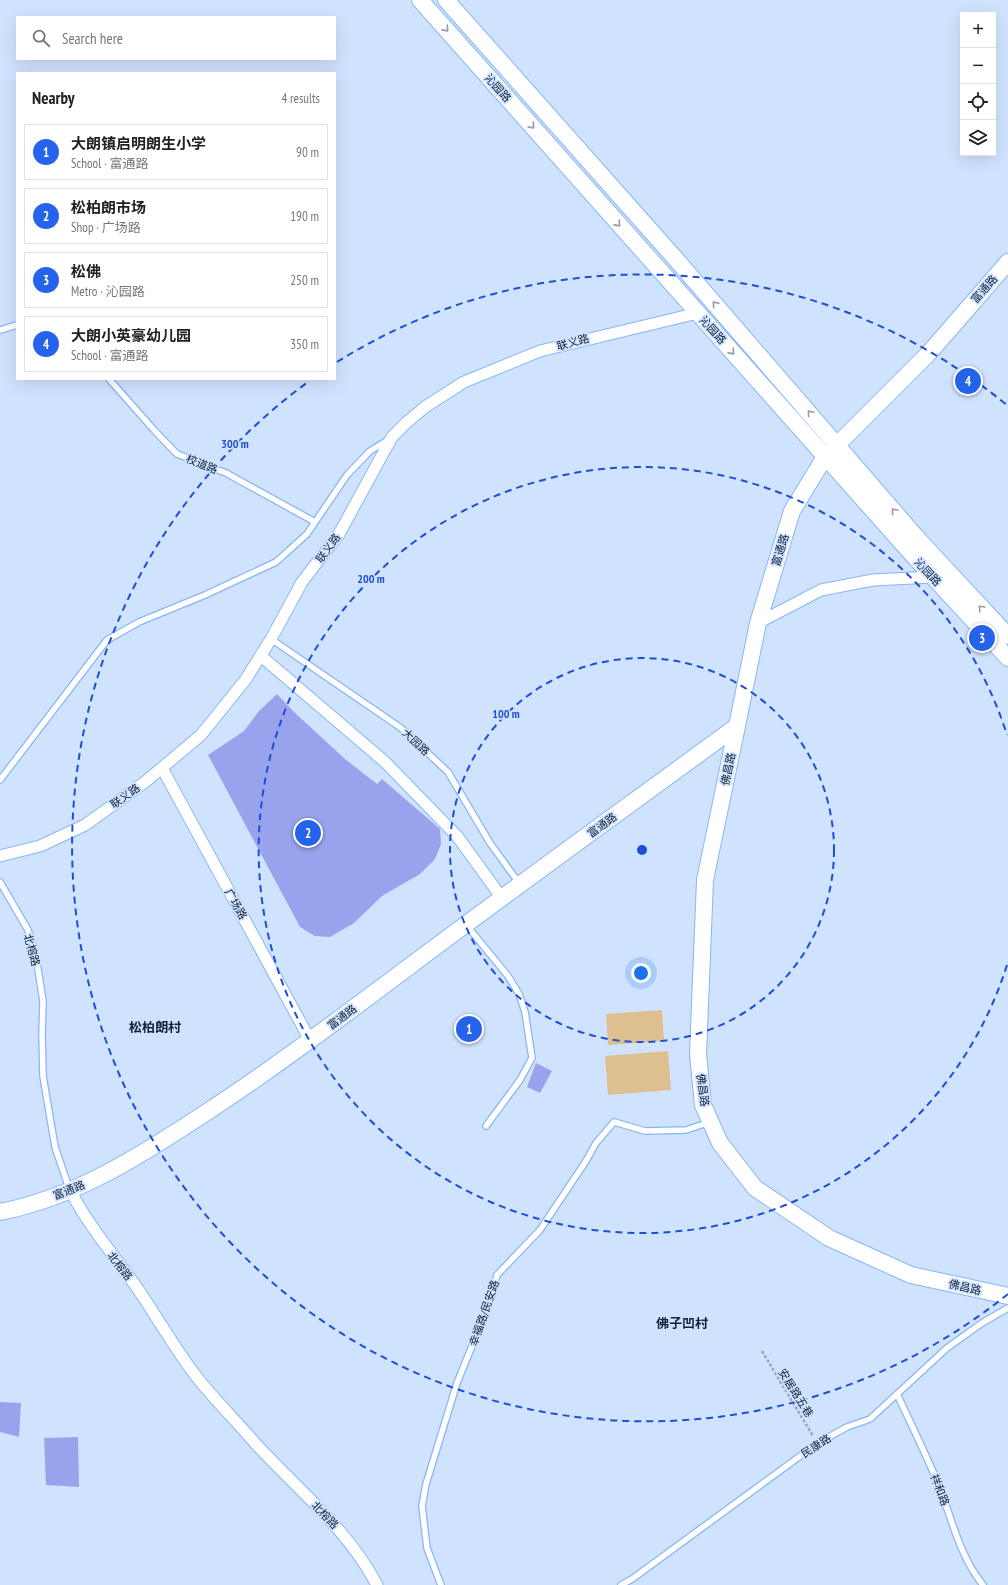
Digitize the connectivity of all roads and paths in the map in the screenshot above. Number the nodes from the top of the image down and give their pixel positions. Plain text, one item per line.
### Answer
1 (420, 0) edge
2 (446, 0) edge
3 (1008, 262) edge
4 (698, 313) junction
5 (16, 326) edge
6 (0, 330) edge
7 (110, 380) edge
8 (392, 437) junction
9 (837, 444) junction
10 (825, 457) junction
11 (315, 522) junction
12 (933, 577) junction
13 (758, 623) junction
14 (1008, 636) edge
15 (271, 639) junction
16 (260, 656) junction
17 (1008, 658) edge
18 (737, 726) junction
19 (162, 768) junction
20 (0, 780) edge
21 (0, 856) edge
22 (0, 882) edge
23 (520, 885) junction
24 (502, 898) junction
25 (466, 924) junction
26 (310, 1040) junction
27 (711, 1122) junction
28 (486, 1126) dead end
29 (70, 1190) junction
30 (0, 1212) edge
31 (1008, 1296) edge
32 (1008, 1308) edge
33 (762, 1351) dead end
34 (897, 1394) junction
35 (818, 1443) junction
36 (377, 1585) edge
37 (441, 1585) edge
38 (621, 1585) edge
39 (983, 1585) edge

1 -> 4 street, 沁园路
9 -> 2 street, 沁园路
3 - 9 street, 富通路
4 - 8 street, 联义路
4 -> 10 street, 沁园路
5 - 6 lane
7 - 11 lane, 校道路
8 - 11 lane
8 - 15 street, 联义路
9 - 10 street, 富通路
14 -> 9 street, 沁园路
10 - 12 street, 沁园路
10 - 13 street, 富通路
11 - 20 lane
12 - 13 street
12 - 17 street, 沁园路
13 - 18 street, 富通路
15 - 16 street, 联义路
15 - 23 lane, 大园路
16 - 19 street, 联义路
16 - 24 street
18 - 23 street, 富通路
18 - 27 street, 佛昌路
19 - 21 street, 联义路
19 - 26 street, 广场路
22 - 29 lane, 北榕路
23 - 24 street, 富通路
24 - 25 street, 富通路
25 - 26 street, 富通路
25 - 28 lane
26 - 29 street, 富通路
27 - 31 street, 佛昌路
27 - 37 lane, 幸福路/民安路
29 - 30 street, 富通路
29 - 36 street, 北榕路
32 - 34 lane, 民康路
33 - 35 path, 安居路五巷
34 - 35 lane, 民康路
34 - 39 lane, 祥和路
35 - 38 lane, 民康路

